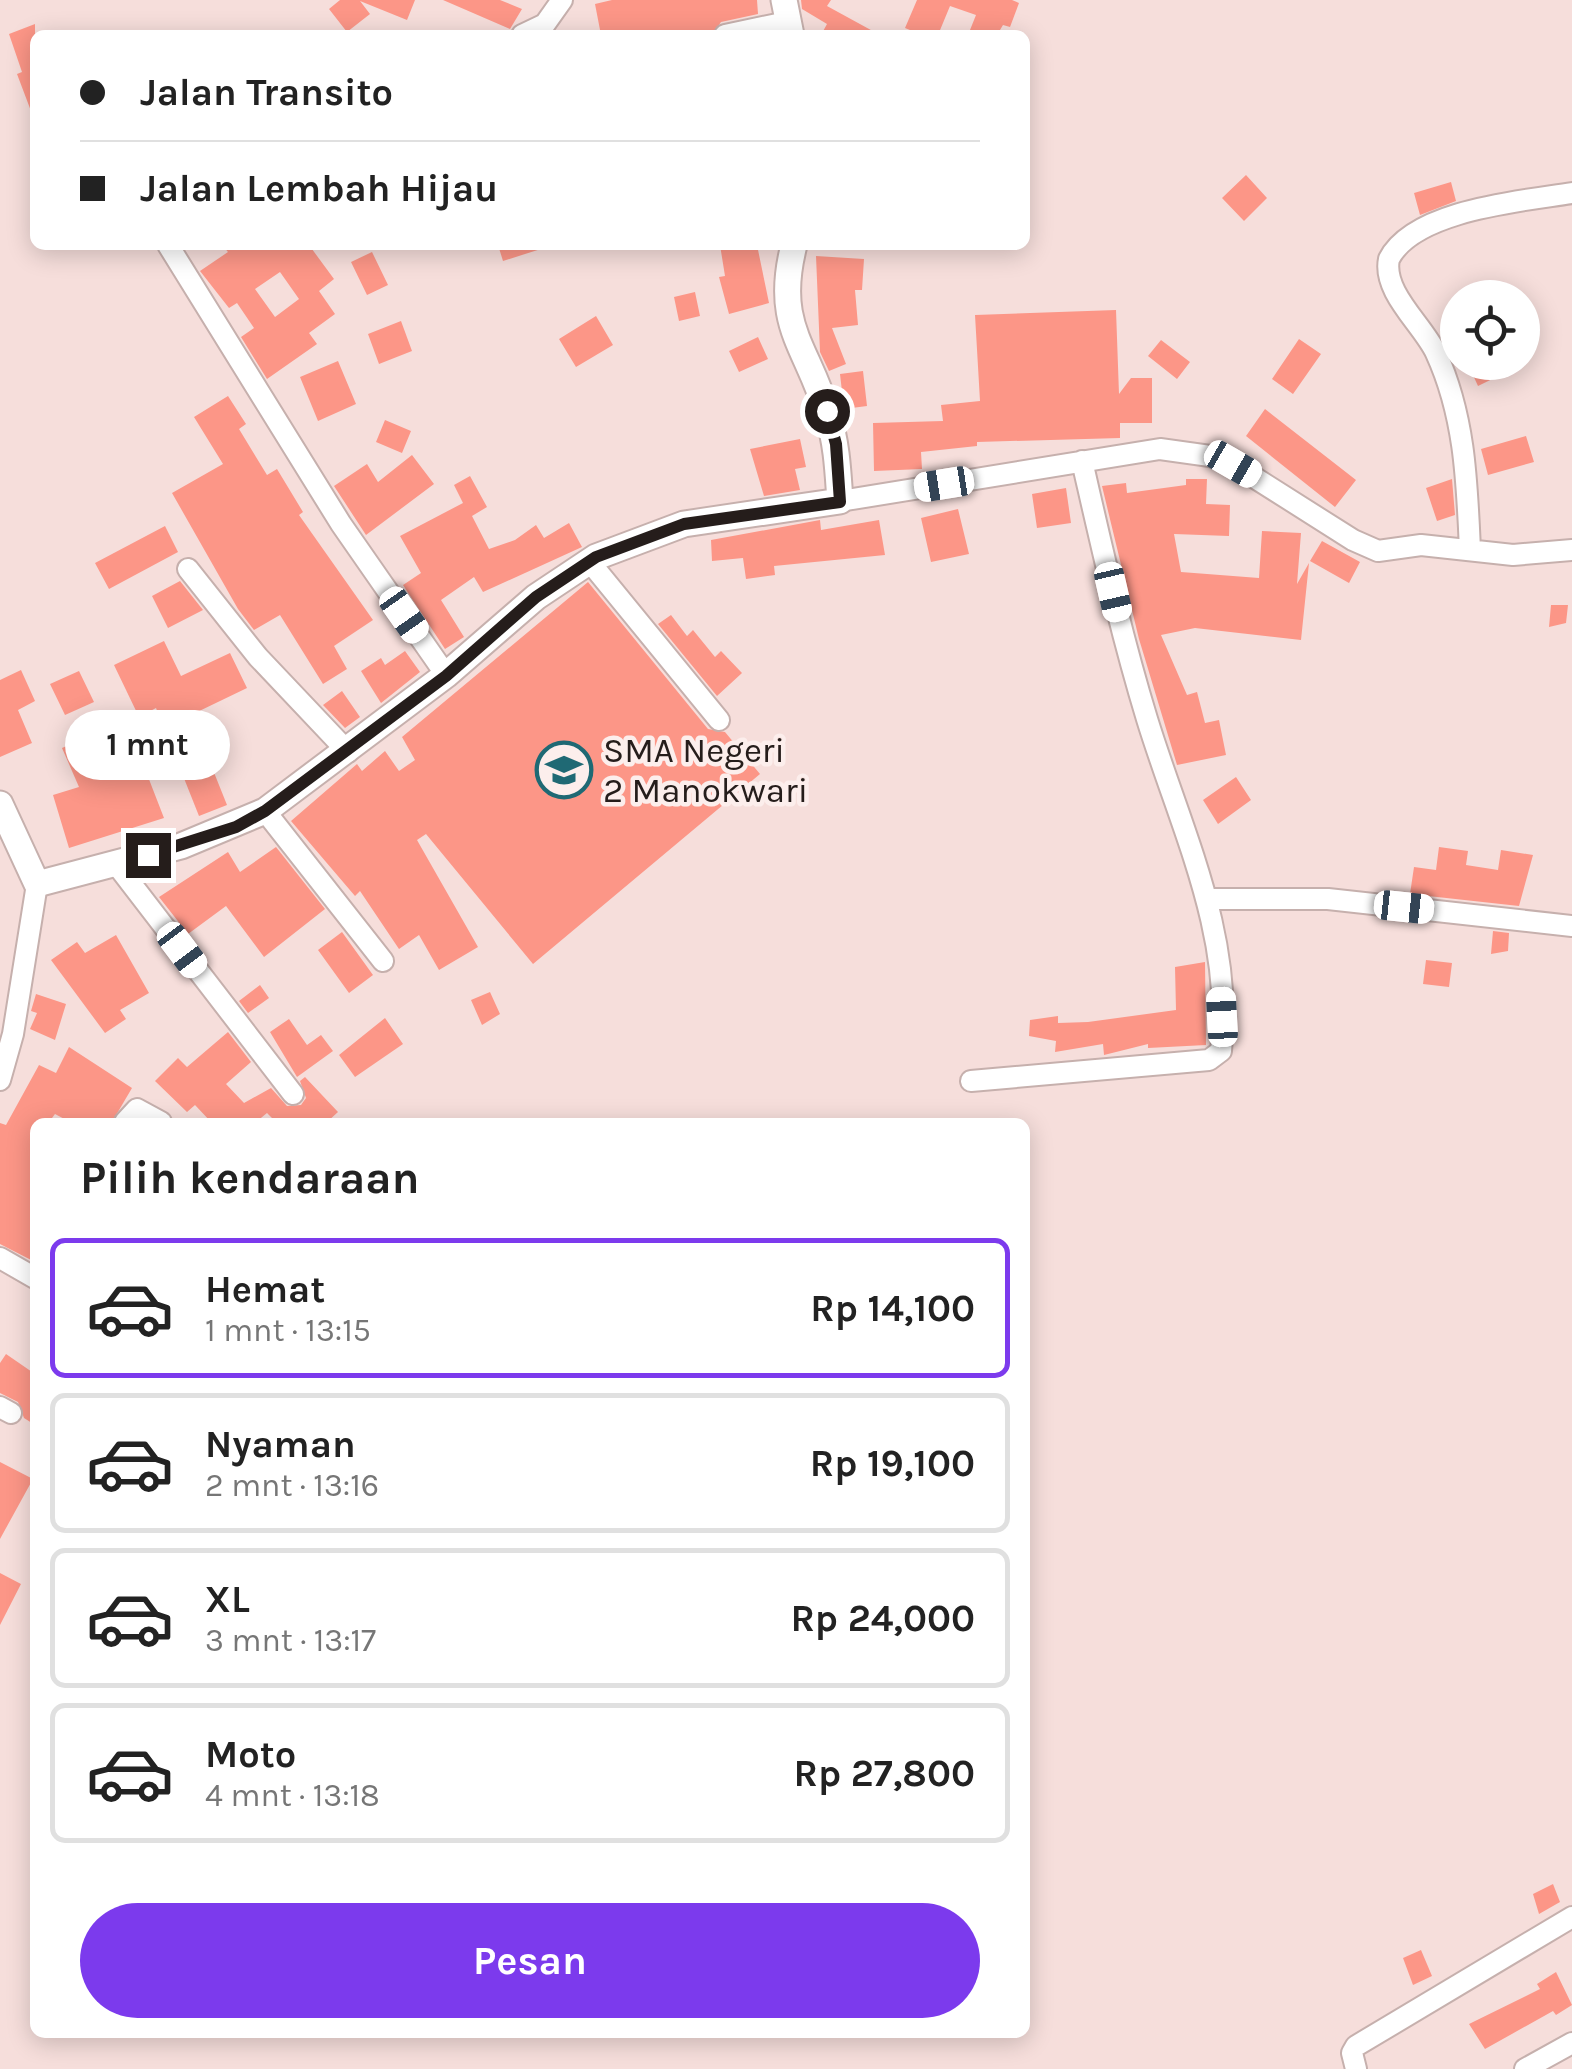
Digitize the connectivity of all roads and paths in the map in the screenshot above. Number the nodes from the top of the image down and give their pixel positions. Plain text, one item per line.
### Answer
1 (562, 0) edge
2 (787, 19) edge
3 (544, 30) edge
4 (744, 30) edge
5 (1572, 193) edge
6 (171, 250) edge
7 (794, 250) edge
8 (1082, 461) junction
9 (840, 502) junction
10 (1470, 550) junction
11 (1572, 550) edge
12 (592, 559) junction
13 (188, 569) dead end
14 (446, 676) junction
15 (719, 720) dead end
16 (348, 752) junction
17 (0, 804) edge
18 (265, 811) junction
19 (116, 864) junction
20 (37, 884) junction
21 (1209, 899) junction
22 (1572, 926) edge
23 (383, 961) dead end
24 (0, 1080) edge
25 (971, 1081) dead end
26 (292, 1094) dead end
27 (129, 1118) edge
28 (153, 1118) edge
29 (0, 1258) edge
30 (30, 1275) edge
31 (1572, 1917) edge
32 (1572, 2042) edge
33 (1356, 2069) edge
34 (1524, 2069) edge

1 - 3 street
2 - 4 street
5 - 10 street
6 - 14 street
7 - 9 street
8 - 9 street
8 - 10 street
8 - 21 street
9 - 12 street
10 - 11 street
12 - 14 street
12 - 15 street
13 - 16 street
14 - 16 street
16 - 18 street
17 - 20 street
18 - 19 street
18 - 23 street
19 - 20 street
19 - 26 street
20 - 24 street
21 - 22 street
21 - 25 street
27 - 28 street
29 - 30 street
31 - 33 street
32 - 34 street

